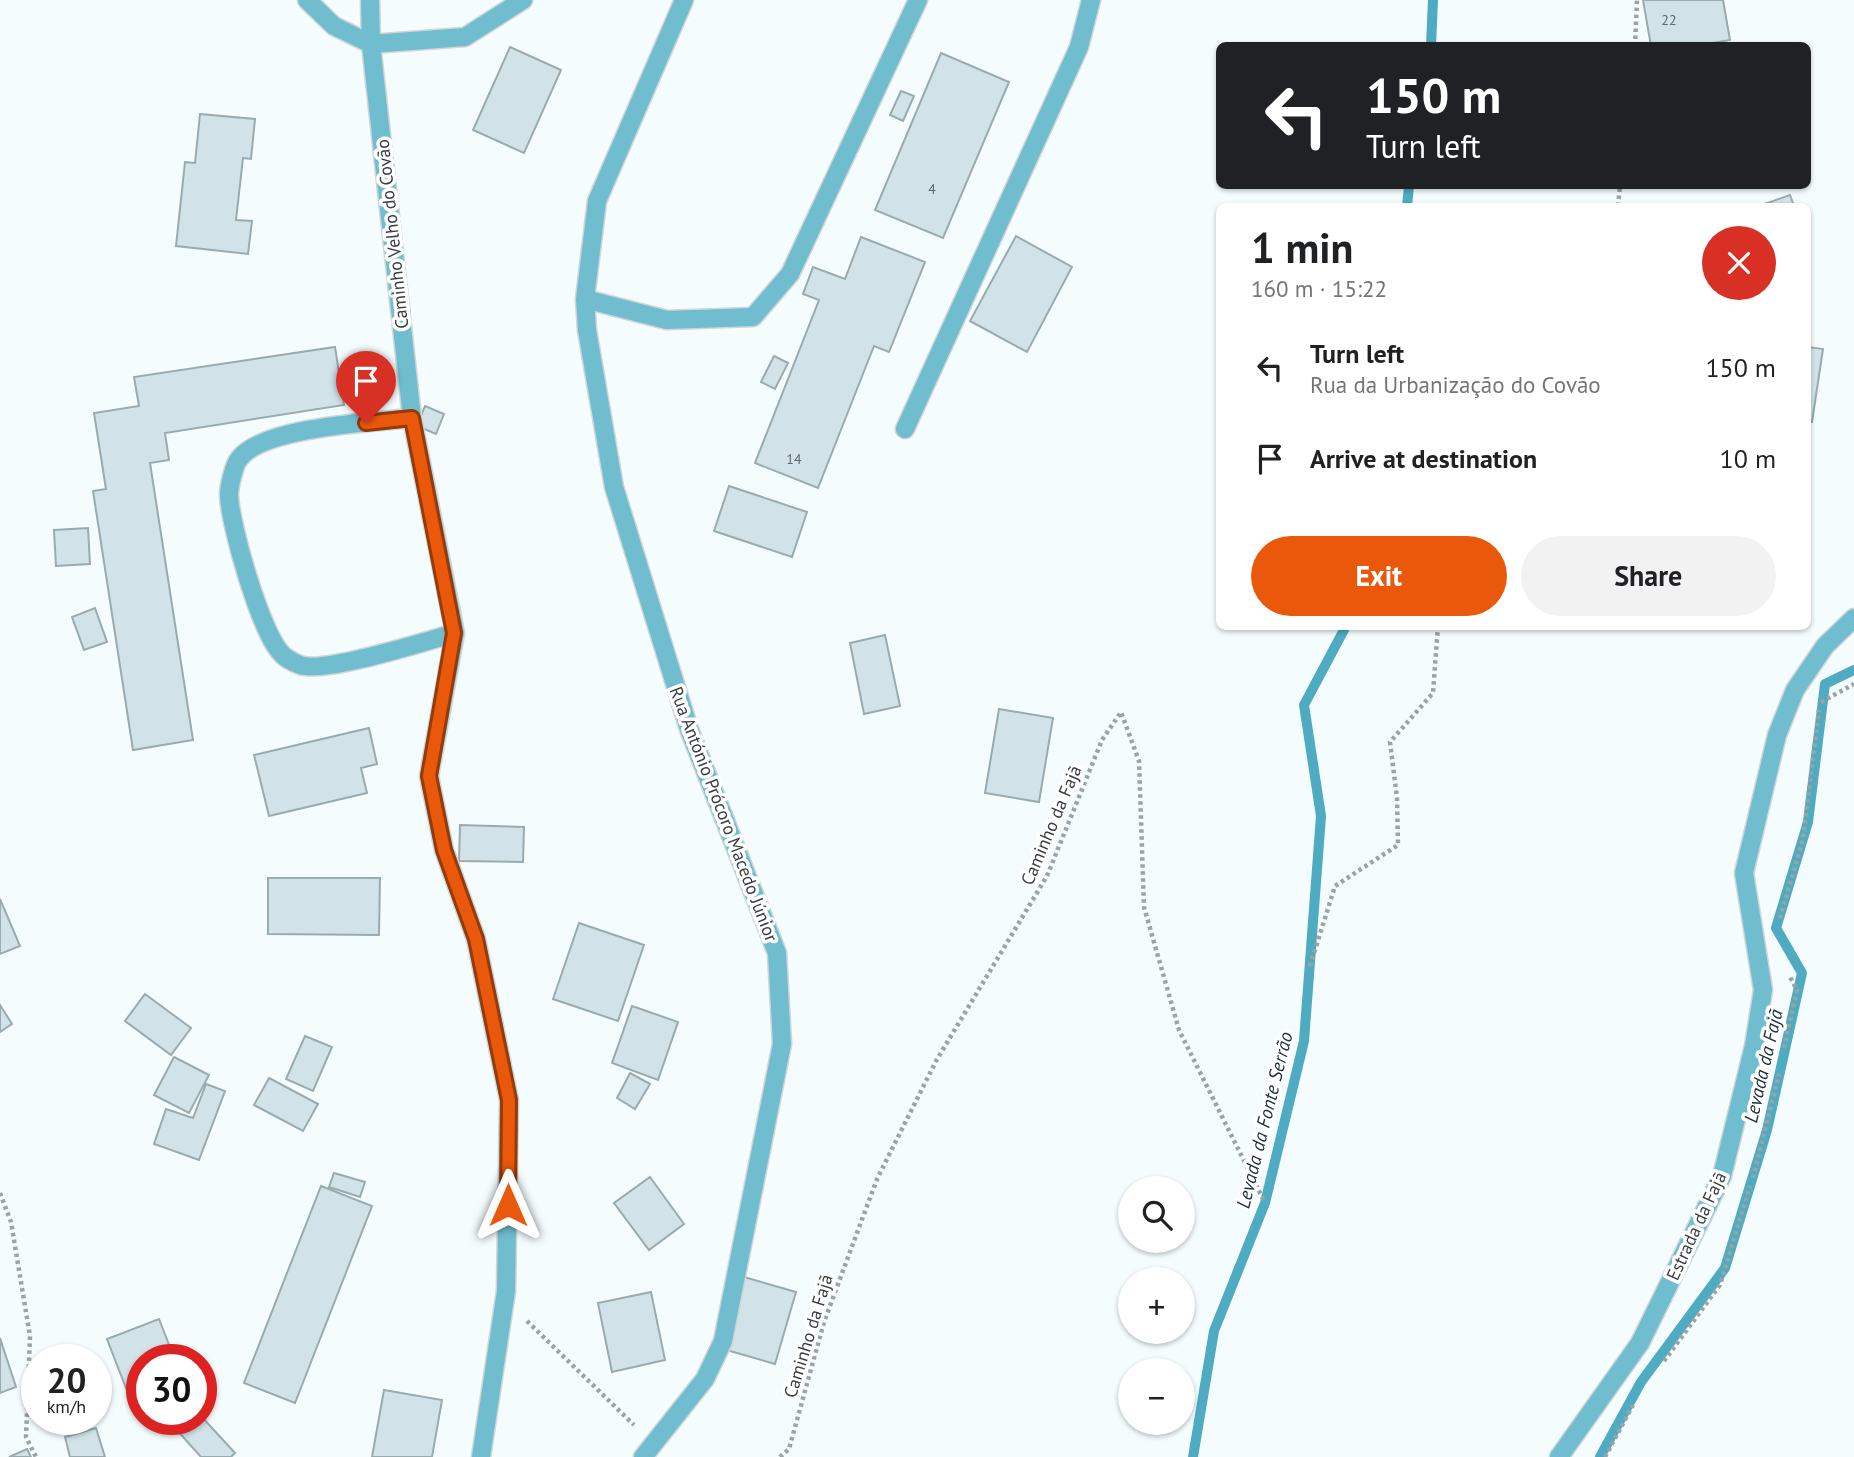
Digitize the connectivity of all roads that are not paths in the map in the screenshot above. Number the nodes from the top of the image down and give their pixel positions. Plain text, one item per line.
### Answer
1 (307, 0) edge
2 (370, 0) edge
3 (523, 0) edge
4 (684, 0) edge
5 (918, 0) edge
6 (1091, 0) edge
7 (371, 44) junction
8 (585, 299) junction
9 (412, 418) junction
10 (905, 429) dead end
11 (1854, 618) edge
12 (454, 633) junction
13 (648, 1452) edge
14 (481, 1457) edge
15 (1559, 1457) edge

1 - 7 street
2 - 7 street, Caminho Velho do Covão
3 - 7 street
4 - 8 street, Rua António Prócoro Macedo Júnior
5 - 8 street
6 - 10 street
7 - 9 street, Caminho Velho do Covão
8 - 13 street, Rua António Prócoro Macedo Júnior
9 - 12 street, Caminho Velho do Covão
9 - 12 street
11 - 15 street, Estrada da Fajã
12 - 14 street, Caminho Velho do Covão

